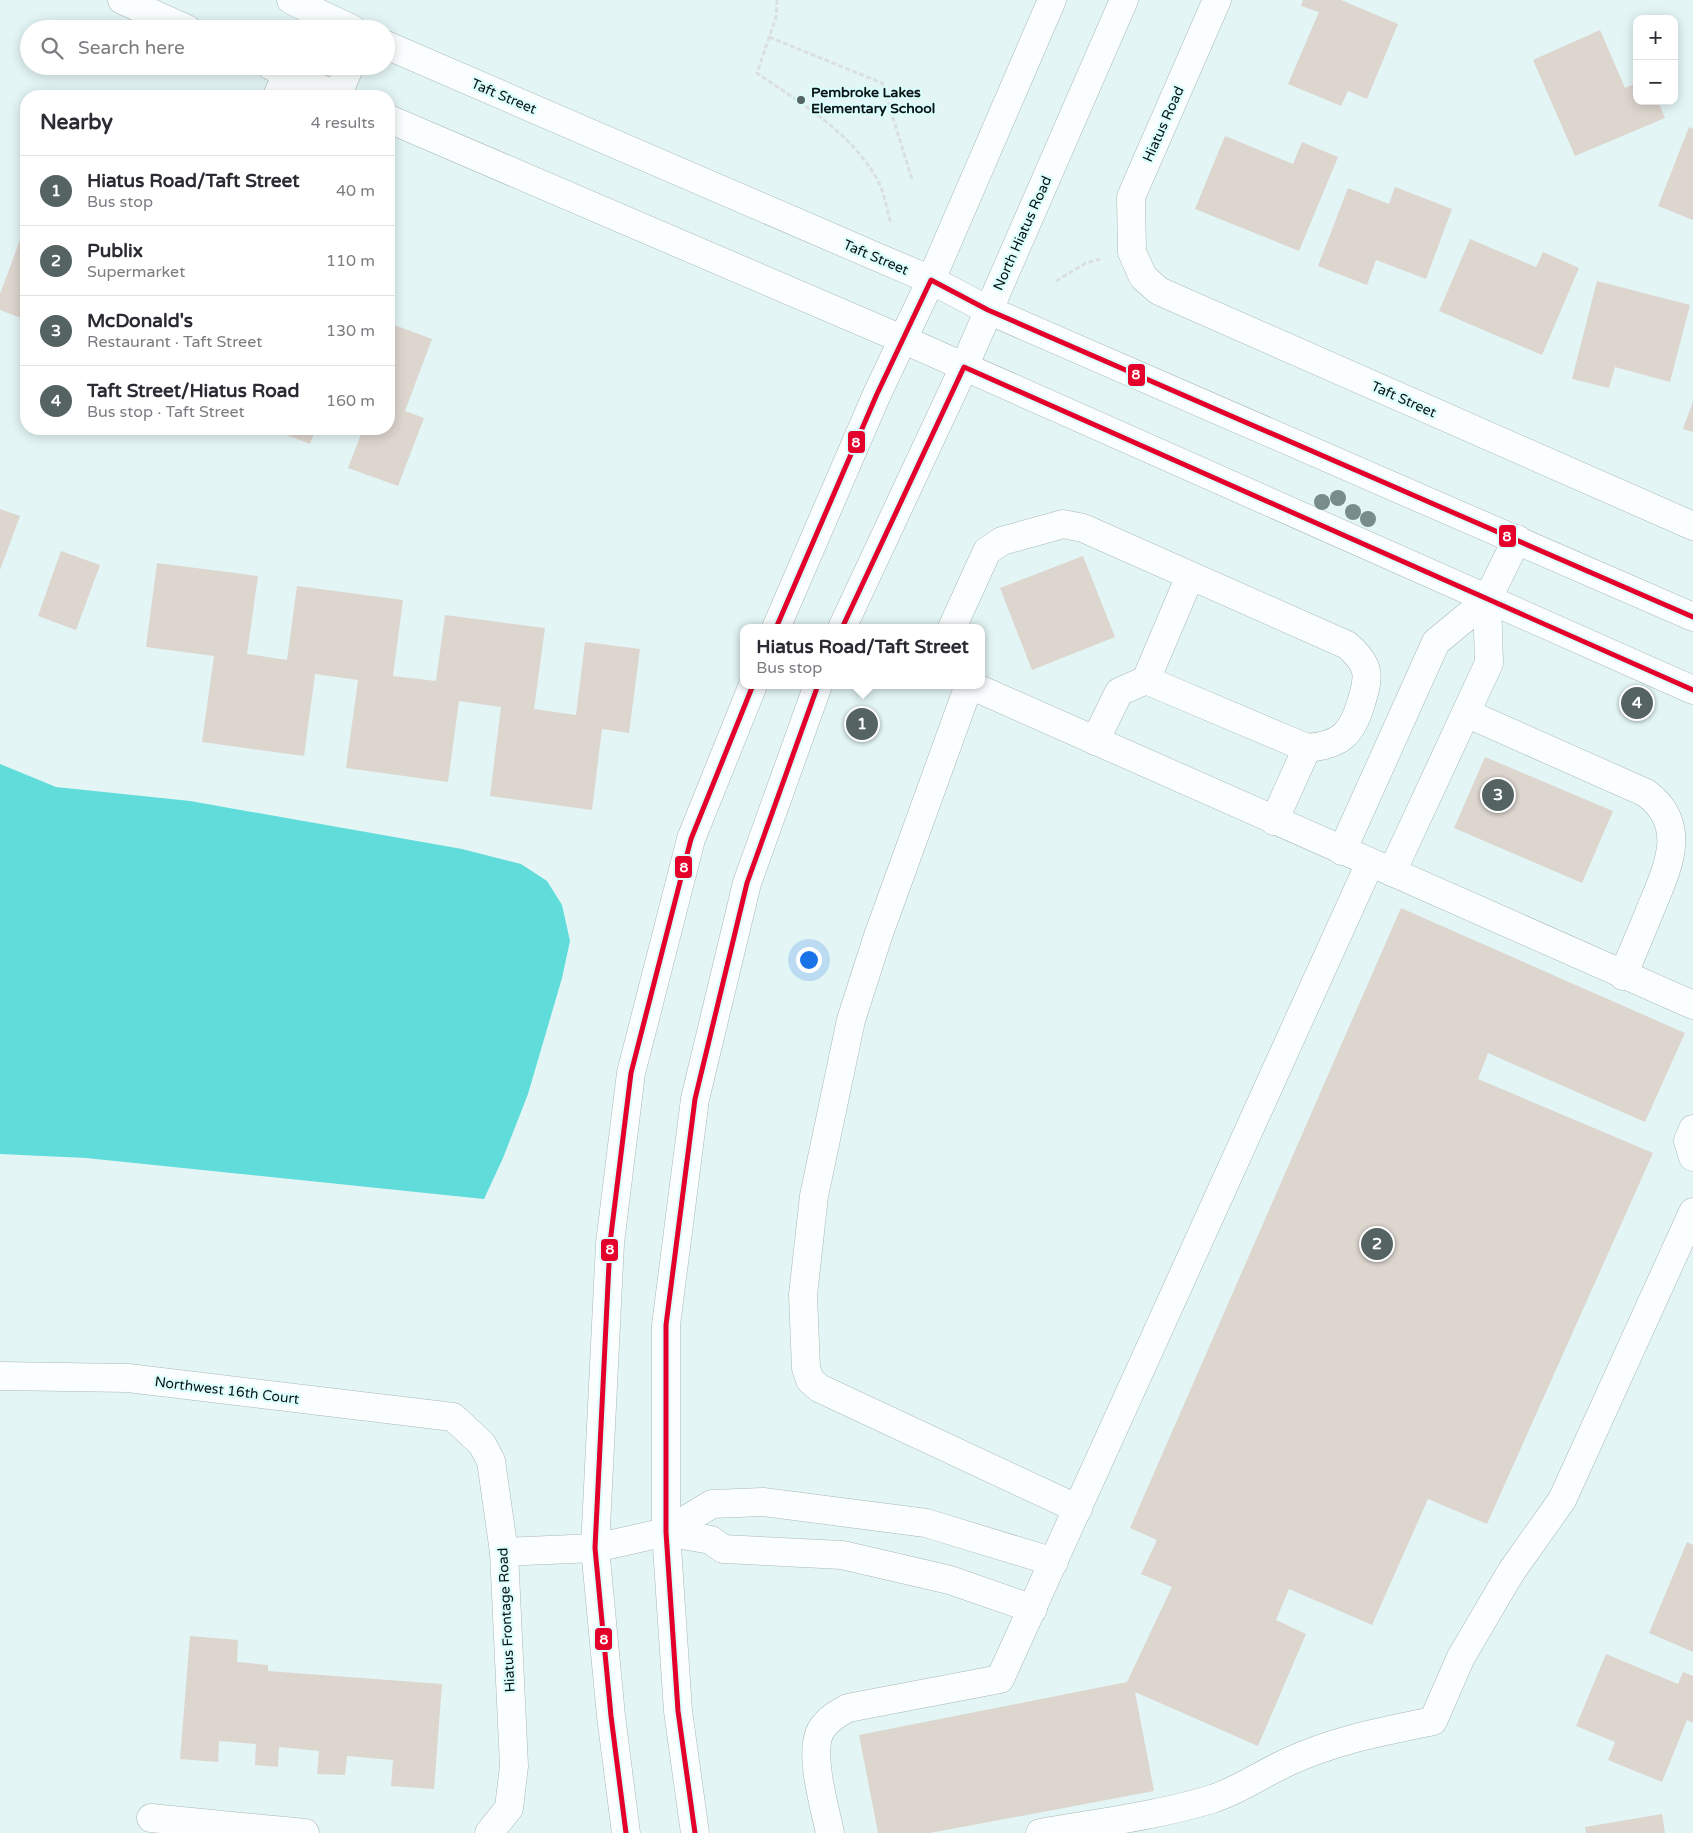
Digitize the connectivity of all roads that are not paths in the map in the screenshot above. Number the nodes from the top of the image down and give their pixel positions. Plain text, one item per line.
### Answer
1 (122, 0) edge
2 (1052, 0) edge
3 (1124, 0) edge
4 (1217, 0) edge
5 (308, 10) edge
6 (167, 20) edge
7 (331, 20) edge
8 (395, 50) edge
9 (346, 75) edge
10 (282, 76) edge
11 (320, 90) edge
12 (340, 90) edge
13 (395, 122) edge
14 (1132, 252) joint
15 (931, 280) junction
16 (988, 310) junction
17 (902, 339) junction
18 (964, 367) junction
19 (1693, 526) edge
20 (1517, 539) junction
21 (1190, 576) junction
22 (1487, 600) junction
23 (1693, 617) edge
24 (778, 624) edge
25 (844, 624) edge
26 (954, 624) edge
27 (1146, 680) junction
28 (751, 689) edge
29 (817, 689) edge
30 (968, 689) edge
31 (978, 689) edge
32 (1693, 690) edge
33 (1466, 713) junction
34 (1095, 741) junction
35 (1307, 748) junction
36 (1274, 821) junction
37 (1342, 851) junction
38 (1381, 868) junction
39 (1623, 976) junction
40 (1693, 1005) edge
41 (1693, 1129) edge
42 (1693, 1157) edge
43 (1693, 1212) edge
44 (0, 1376) edge
45 (453, 1417) joint
46 (1078, 1509) junction
47 (666, 1532) junction
48 (596, 1548) junction
49 (504, 1552) junction
50 (1054, 1562) junction
51 (1033, 1609) junction
52 (151, 1818) dead end
53 (305, 1833) edge
54 (490, 1833) edge
55 (626, 1833) edge
56 (694, 1833) edge
57 (830, 1833) edge
58 (1040, 1833) edge

1 - 6 street
2 - 15 street
3 - 16 street, North Hiatus Road
4 - 14 street, Hiatus Road
5 - 7 street
8 - 15 street, Taft Street
9 - 12 street
10 - 11 street
13 - 17 street
14 - 19 street, Taft Street
15 - 16 street, Taft Street
15 - 17 street
16 - 18 street, North Hiatus Road
16 - 20 street, Taft Street
17 - 18 street
17 - 24 street
18 - 22 street
18 - 25 street, North Hiatus Road
20 - 22 street
20 - 23 street, Taft Street
21 - 26 street
21 - 27 street
21 - 35 street
22 - 32 street
22 - 33 street
22 - 37 street
27 - 34 street
27 - 35 street
28 - 48 street
29 - 47 street
30 - 46 street
31 - 34 street
33 - 38 street
33 - 39 street
34 - 36 street
35 - 36 street
36 - 37 street
37 - 38 street
38 - 39 street
38 - 46 street
39 - 40 street
41 - 42 street
43 - 58 street
44 - 45 street, Northwest 16th Court
45 - 49 street, Hiatus Frontage Road
46 - 50 street
47 - 48 street
47 - 50 street
47 - 51 street
47 - 56 street
48 - 49 street
48 - 55 street
49 - 54 street, Hiatus Frontage Road
50 - 51 street
51 - 57 street
52 - 53 street

